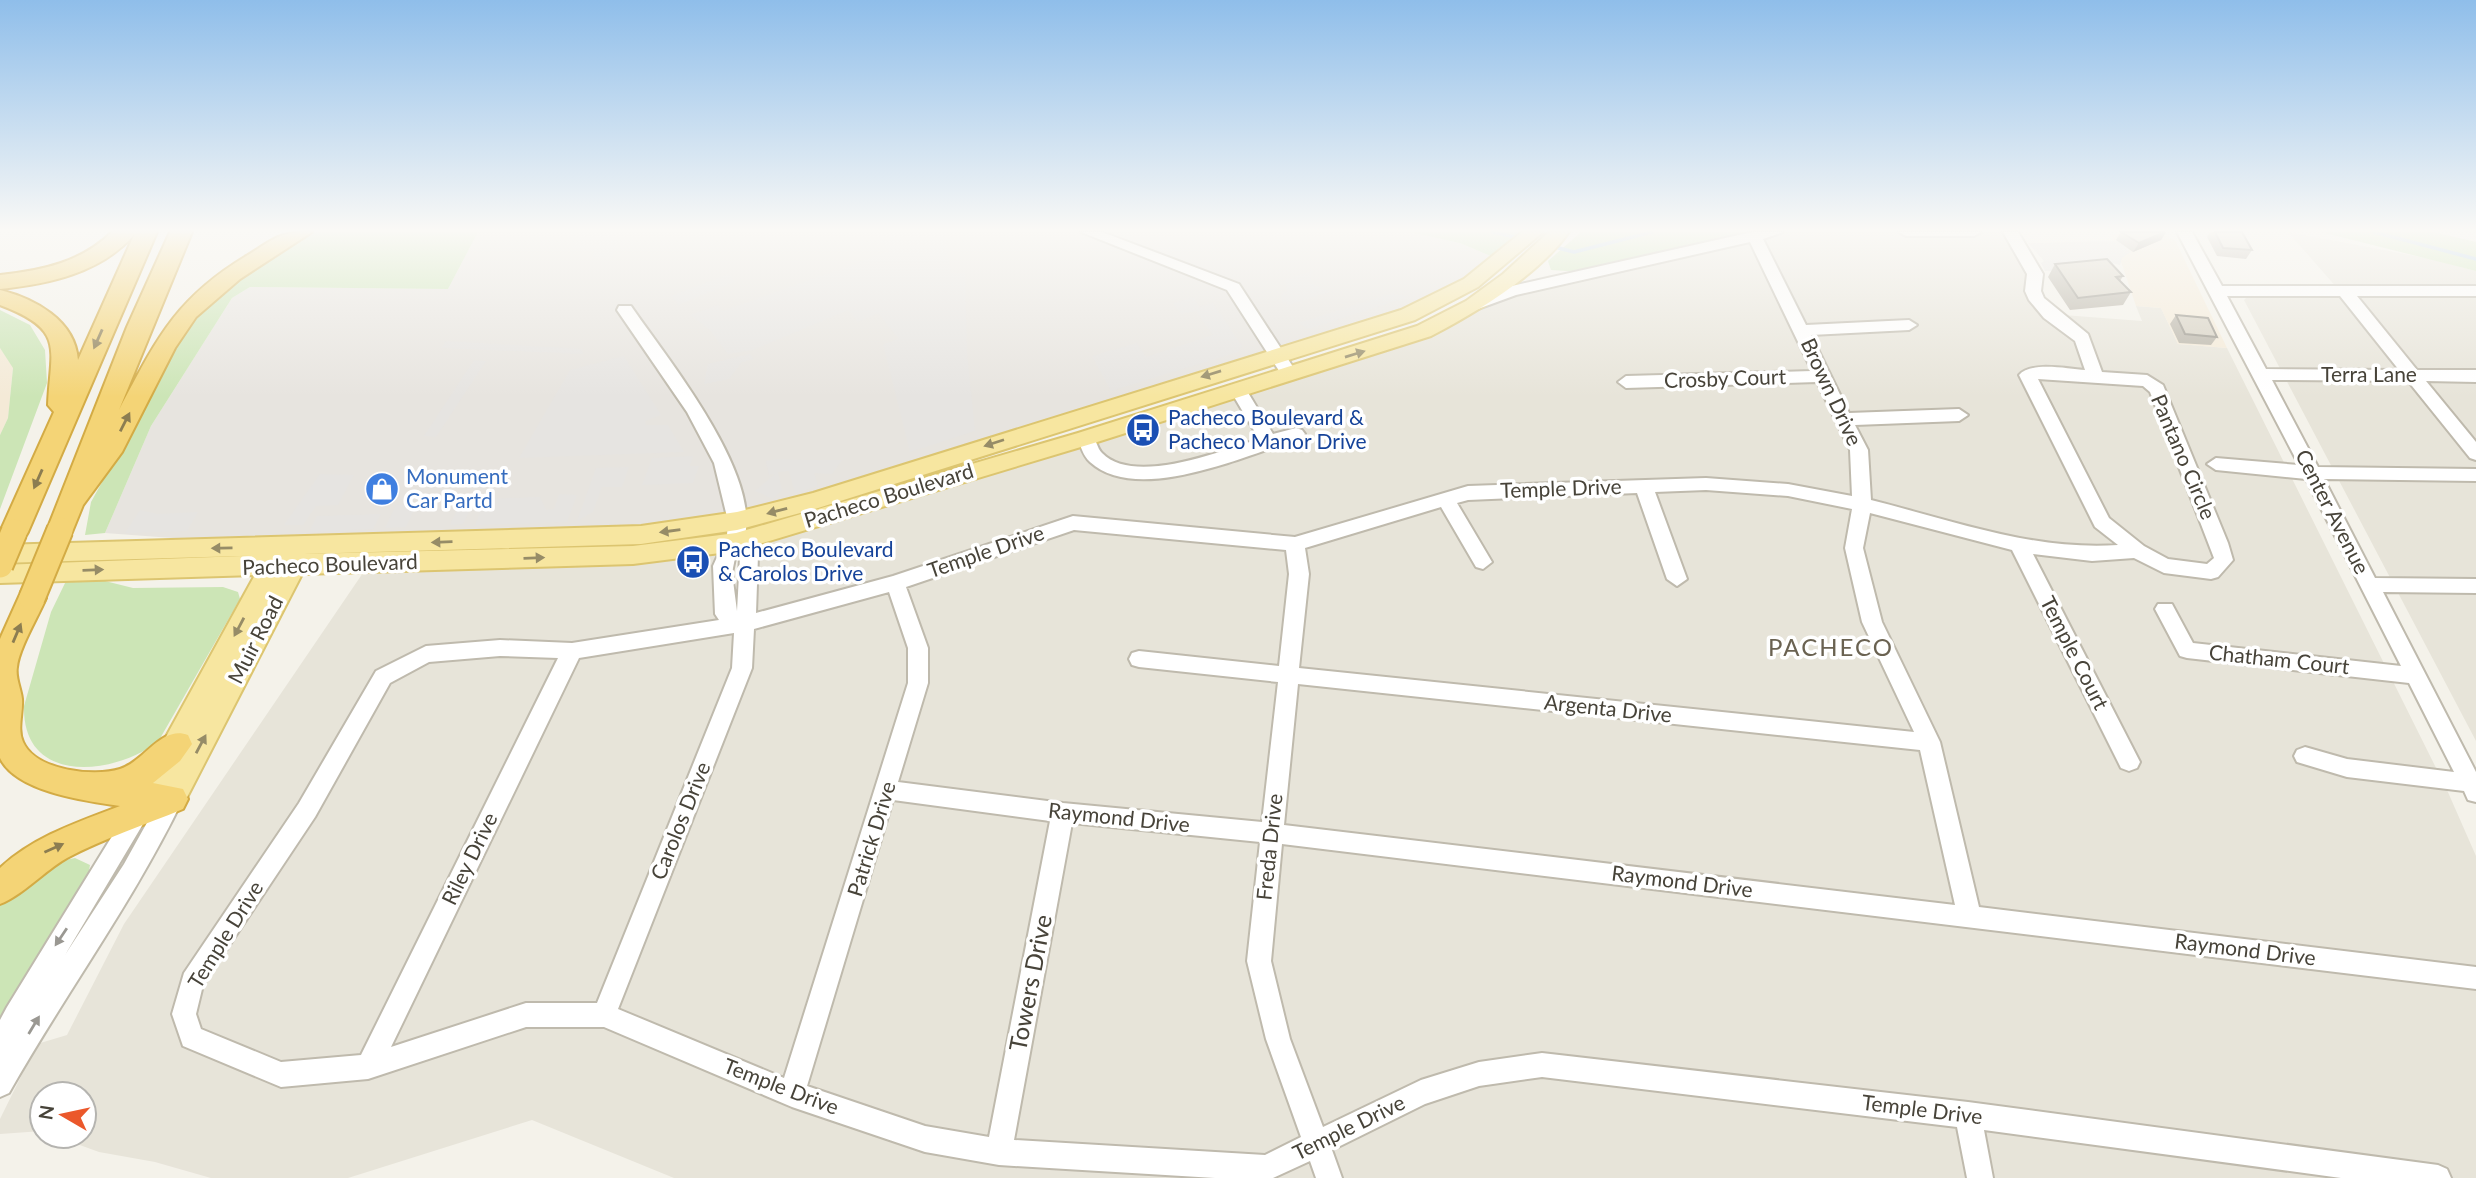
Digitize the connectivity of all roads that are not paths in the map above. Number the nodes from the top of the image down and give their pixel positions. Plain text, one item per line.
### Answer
1 (122, 287) edge
2 (157, 287) edge
3 (217, 287) edge
4 (1233, 287) edge
5 (1465, 287) edge
6 (1496, 287) edge
7 (1532, 287) edge
8 (1779, 287) edge
9 (2033, 287) edge
10 (2214, 287) edge
11 (2216, 291) junction
12 (2476, 291) edge
13 (2345, 292) junction
14 (0, 296) edge
15 (1473, 306) junction
16 (625, 310) dead end
17 (1909, 325) dead end
18 (1801, 330) junction
19 (1276, 354) junction
20 (1289, 373) junction
21 (2261, 374) junction
22 (2415, 375) junction
23 (1823, 376) junction
24 (2476, 376) edge
25 (2096, 379) junction
26 (1626, 382) dead end
27 (1238, 390) junction
28 (1959, 415) dead end
29 (1846, 419) junction
30 (61, 426) junction
31 (1296, 434) dead end
32 (1086, 438) junction
33 (1268, 440) junction
34 (2476, 454) edge
35 (2216, 464) dead end
36 (2313, 473) junction
37 (2476, 475) edge
38 (1644, 486) junction
39 (1445, 498) junction
40 (73, 499) junction
41 (1862, 505) junction
42 (737, 531) junction
43 (7, 543) edge
44 (1295, 544) junction
45 (2019, 545) junction
46 (2137, 551) junction
47 (285, 560) junction
48 (1483, 562) dead end
49 (0, 565) edge
50 (0, 575) edge
51 (1677, 579) dead end
52 (895, 583) junction
53 (2370, 585) junction
54 (2476, 586) edge
55 (2165, 609) dead end
56 (744, 624) junction
57 (572, 651) junction
58 (1139, 659) dead end
59 (1, 670) edge
60 (1287, 676) junction
61 (2416, 676) junction
62 (1929, 742) junction
63 (177, 744) junction
64 (2305, 756) dead end
65 (2129, 762) dead end
66 (94, 786) junction
67 (2473, 788) edge
68 (888, 790) junction
69 (153, 802) junction
70 (1063, 813) junction
71 (1272, 833) junction
72 (0, 889) edge
73 (1969, 916) junction
74 (2476, 978) edge
75 (604, 1015) junction
76 (0, 1045) edge
77 (369, 1067) junction
78 (0, 1084) edge
79 (792, 1094) junction
80 (1968, 1115) junction
81 (1315, 1143) junction
82 (999, 1152) junction
83 (1329, 1178) edge
84 (1980, 1178) edge
85 (2438, 1178) edge

1 -> 30 highway
2 - 40 highway
40 -> 3 highway
4 - 19 street
5 - 19 main road, Pacheco Boulevard
6 - 15 main road, Pacheco Boulevard
7 - 15 street
8 - 18 street, Brown Drive
9 - 25 street
10 - 11 street, Center Avenue
11 - 13 street
11 - 21 street, Center Avenue
12 - 13 street
13 - 22 street
14 - 30 highway
20 -> 15 main road, Pacheco Boulevard
16 - 42 street, Carolos Drive
17 - 18 street
18 - 23 street, Brown Drive
19 - 20 street
19 -> 42 main road, Pacheco Boulevard
20 - 27 main road, Pacheco Boulevard
21 - 22 street, Terra Lane
21 - 36 street, Center Avenue
22 - 24 street, Terra Lane
22 - 34 street
23 - 26 street, Crosby Court
23 - 29 street, Brown Drive
25 - 46 street, Pantano Circle
25 - 46 street, Pantano Circle
27 - 32 main road, Pacheco Boulevard
27 - 33 street
28 - 29 street
29 - 41 street, Brown Drive
30 -> 43 highway
31 - 33 street
32 - 33 street
32 - 42 main road, Pacheco Boulevard
35 - 36 street
36 - 37 street
36 - 53 street, Center Avenue
38 - 39 street, Temple Drive
38 - 41 street, Temple Drive
38 - 51 street
39 - 44 street, Temple Drive
39 - 48 street
59 -> 40 highway, bridge
41 - 45 street, Temple Drive
41 - 62 street, Brown Drive
42 - 47 main road, Pacheco Boulevard
42 - 56 street, Carolos Drive
47 -> 43 main road, Pacheco Boulevard
43 - 49 highway, bridge
44 - 52 street, Temple Drive
44 - 60 street, Freda Drive
45 - 46 street, Temple Drive
45 - 65 street, Temple Court
50 -> 47 main road, Pacheco Boulevard
47 -> 63 main road, Muir Road
69 -> 47 main road, Muir Road
52 - 56 street, Temple Drive
52 - 68 street, Patrick Drive
53 - 54 street
53 - 61 street, Center Avenue
55 - 61 street, Chatham Court
56 - 57 street, Temple Drive
56 - 75 street, Carolos Drive
57 - 77 street, Riley Drive
57 - 77 street, Temple Drive
58 - 60 street, Argenta Drive
59 - 66 highway
60 - 62 street, Argenta Drive
60 - 71 street, Freda Drive
61 - 67 street, Center Avenue
62 - 73 street, Brown Drive
63 - 66 highway
63 - 69 main road, Muir Road
64 - 67 street
66 - 69 highway
68 - 70 street, Raymond Drive
68 - 79 street, Patrick Drive
72 -> 69 highway
69 -> 76 street, Muir Road
78 -> 69 street, Muir Road
70 - 71 street, Raymond Drive
70 - 82 street, Towers Drive
71 - 73 street, Raymond Drive
71 - 81 street, Freda Drive
73 - 74 street, Raymond Drive
75 - 77 street, Temple Drive
75 - 79 street, Temple Drive
79 - 82 street, Temple Drive
80 - 81 street, Temple Drive
80 - 84 street
80 - 85 street, Temple Drive
81 - 82 street, Temple Drive
81 - 83 street, Freda Drive

